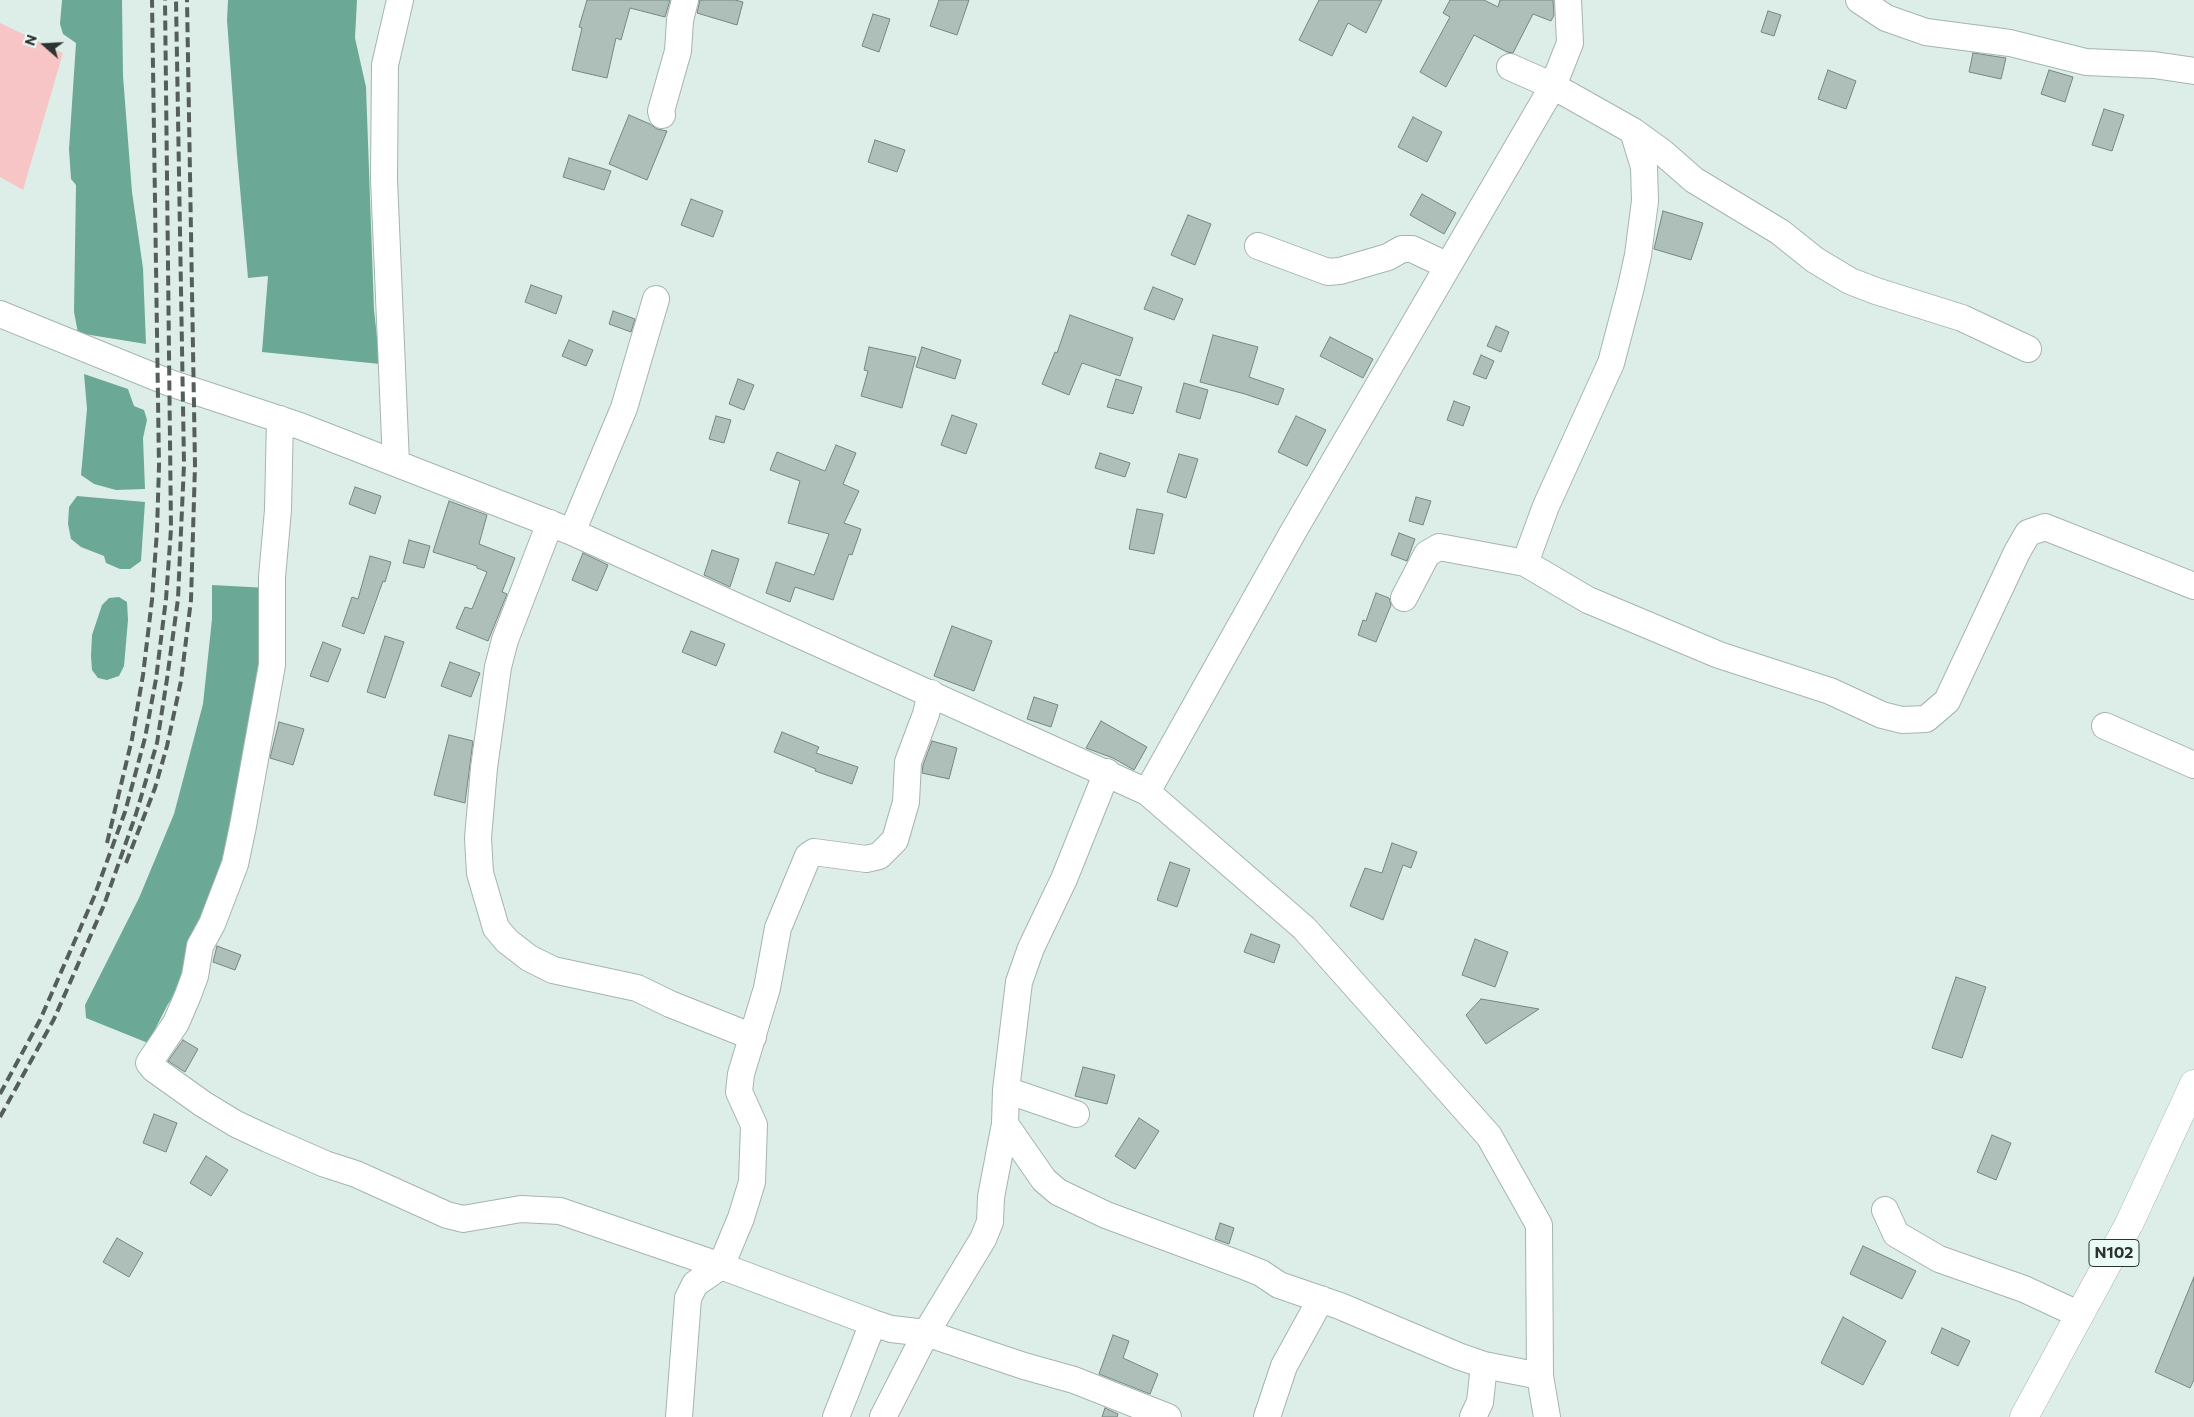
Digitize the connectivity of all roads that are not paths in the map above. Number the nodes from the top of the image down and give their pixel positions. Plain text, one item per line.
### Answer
1 (400, 0) edge
2 (685, 0) edge
3 (1568, 0) edge
4 (1859, 0) edge
5 (1510, 67) dead end
6 (2194, 71) edge
7 (1553, 86) junction
8 (662, 115) dead end
9 (1633, 131) junction
10 (1258, 246) dead end
11 (1448, 266) junction
12 (656, 299) dead end
13 (0, 314) edge
14 (2028, 348) dead end
15 (280, 419) junction
16 (396, 463) junction
17 (561, 528) junction
18 (1525, 563) junction
19 (2194, 586) edge
20 (1404, 598) dead end
21 (931, 693) junction
22 (2105, 726) dead end
23 (2194, 765) edge
24 (1107, 772) junction
25 (1147, 792) junction
26 (753, 1037) junction
27 (2194, 1084) edge
28 (1006, 1090) junction
29 (1076, 1114) dead end
30 (2187, 1118) edge
31 (1005, 1124) junction
32 (1884, 1210) dead end
33 (721, 1266) junction
34 (1321, 1299) junction
35 (2080, 1315) junction
36 (873, 1323) junction
37 (926, 1333) junction
38 (1484, 1365) junction
39 (1540, 1376) junction
40 (679, 1417) edge
41 (836, 1417) edge
42 (883, 1417) edge
43 (1168, 1417) edge
44 (1267, 1417) edge
45 (1473, 1417) edge
46 (1547, 1417) edge
47 (2024, 1417) edge

1 - 16 street
2 - 8 street
3 - 7 street
4 - 6 street
5 - 7 street
7 - 9 street
7 - 11 street
9 - 14 street
9 - 18 street
10 - 11 street
11 - 25 street
12 - 17 street
13 - 15 street
15 - 16 street
15 - 33 street
16 - 17 street
17 - 21 street
17 - 26 street
18 - 19 street
18 - 20 street
21 - 24 street
21 - 26 street
22 - 23 street
24 - 25 street
24 - 28 street
25 - 39 street
26 - 33 street
27 - 30 highway, N102
28 - 29 street
28 - 31 street
30 - 35 highway, N102
31 - 34 street
31 - 37 street
32 - 35 street
33 - 36 street
33 - 40 street
34 - 38 street
34 - 44 street
35 - 47 highway, N102
36 - 37 street
36 - 41 street
37 - 42 street
37 - 43 street
38 - 39 street
38 - 45 street
39 - 46 street

